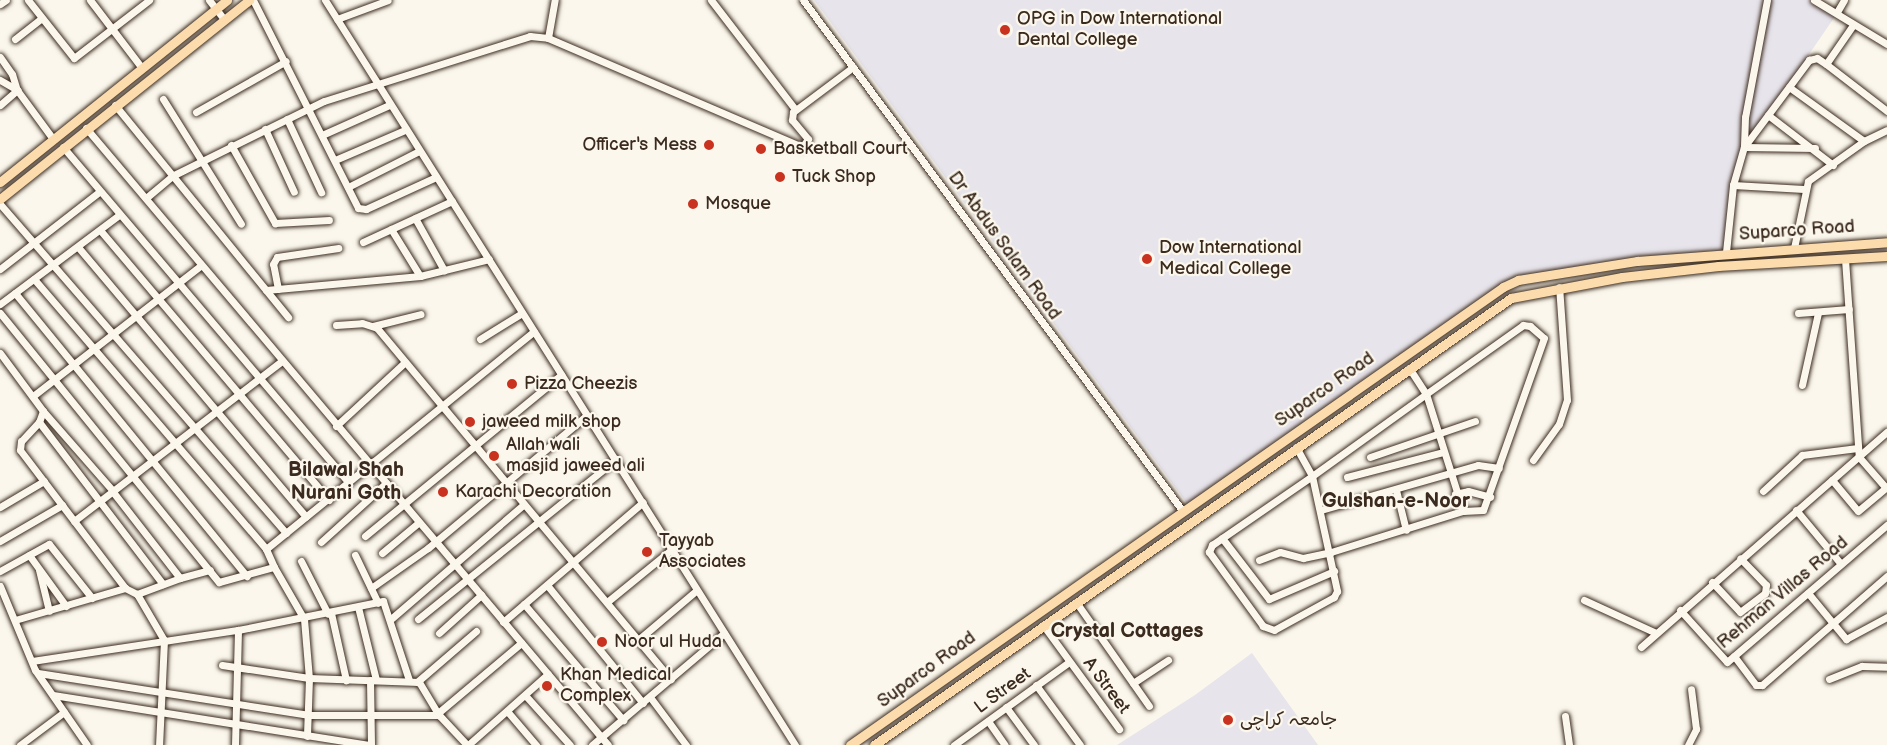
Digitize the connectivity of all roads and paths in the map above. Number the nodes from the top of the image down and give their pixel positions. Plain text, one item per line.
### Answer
1 (6, 0) edge
2 (28, 0) edge
3 (90, 0) edge
4 (150, 0) edge
5 (209, 0) edge
6 (227, 0) edge
7 (251, 0) edge
8 (325, 0) edge
9 (388, 0) edge
10 (555, 0) edge
11 (711, 0) edge
12 (803, 0) edge
13 (1767, 0) edge
14 (1814, 0) edge
15 (1844, 0) edge
16 (0, 4) edge
17 (216, 9) junction
18 (1837, 12) junction
19 (42, 18) junction
20 (224, 19) junction
21 (337, 20) junction
22 (1853, 25) junction
23 (113, 30) junction
24 (548, 38) junction
25 (15, 39) dead end
26 (1887, 44) edge
27 (0, 57) edge
28 (286, 61) junction
29 (1826, 64) junction
30 (853, 67) junction
31 (142, 68) junction
32 (0, 80) edge
33 (375, 82) junction
34 (1789, 87) junction
35 (17, 90) junction
36 (113, 91) junction
37 (164, 99) dead end
38 (118, 103) junction
39 (0, 105) edge
40 (389, 105) junction
41 (309, 109) junction
42 (795, 109) junction
43 (1887, 111) edge
44 (196, 112) dead end
45 (1768, 115) junction
46 (287, 119) junction
47 (86, 128) junction
48 (266, 129) junction
49 (405, 130) junction
50 (1887, 130) edge
51 (322, 135) junction
52 (52, 139) junction
53 (1864, 141) junction
54 (231, 145) junction
55 (63, 147) junction
56 (1744, 147) junction
57 (1815, 148) junction
58 (420, 151) junction
59 (335, 160) junction
60 (200, 161) junction
61 (1833, 165) junction
62 (171, 176) junction
63 (436, 177) junction
64 (2, 180) edge
65 (1733, 185) junction
66 (348, 187) junction
67 (12, 189) junction
68 (1804, 189) junction
69 (99, 192) junction
70 (294, 192) dead end
71 (321, 192) dead end
72 (146, 198) junction
73 (0, 199) edge
74 (452, 201) junction
75 (0, 204) edge
76 (119, 215) junction
77 (415, 218) junction
78 (329, 220) dead end
79 (241, 224) dead end
80 (391, 229) junction
81 (100, 230) junction
82 (363, 242) dead end
83 (1887, 242) edge
84 (33, 243) junction
85 (78, 247) junction
86 (338, 248) dead end
87 (1794, 248) junction
88 (1722, 252) junction
89 (1737, 252) junction
90 (1887, 256) edge
91 (489, 259) junction
92 (1845, 259) junction
93 (1737, 264) junction
94 (201, 265) junction
95 (53, 266) junction
96 (1718, 266) junction
97 (0, 269) edge
98 (444, 270) junction
99 (420, 276) junction
100 (34, 279) junction
101 (177, 282) junction
102 (1559, 287) junction
103 (279, 289) junction
104 (266, 290) junction
105 (15, 293) junction
106 (158, 299) junction
107 (0, 304) edge
108 (1849, 309) junction
109 (0, 313) edge
110 (522, 313) junction
111 (1798, 313) dead end
112 (1818, 313) junction
113 (135, 314) junction
114 (421, 314) dead end
115 (288, 317) dead end
116 (336, 325) dead end
117 (373, 326) junction
118 (534, 331) junction
119 (111, 332) junction
120 (480, 339) dead end
121 (93, 348) junction
122 (0, 353) edge
123 (282, 361) junction
124 (405, 362) junction
125 (74, 363) junction
126 (1409, 368) junction
127 (561, 375) junction
128 (258, 377) junction
129 (55, 378) junction
130 (1802, 385) dead end
131 (239, 394) junction
132 (1426, 394) junction
133 (33, 396) junction
134 (442, 408) junction
135 (43, 411) junction
136 (218, 411) junction
137 (587, 416) junction
138 (1475, 421) dead end
139 (39, 422) junction
140 (336, 426) junction
141 (195, 429) junction
142 (1887, 433) edge
143 (1438, 434) junction
144 (175, 444) junction
145 (473, 444) junction
146 (1296, 447) junction
147 (1858, 448) junction
148 (1267, 452) junction
149 (1443, 452) junction
150 (1370, 457) dead end
151 (1859, 457) junction
152 (616, 459) junction
153 (1533, 460) dead end
154 (153, 461) junction
155 (1275, 461) junction
156 (372, 466) junction
157 (1499, 468) junction
158 (135, 475) junction
159 (1312, 476) junction
160 (1450, 476) junction
161 (1347, 477) dead end
162 (1832, 480) junction
163 (44, 481) junction
164 (349, 483) junction
165 (386, 483) junction
166 (507, 483) junction
167 (1887, 487) edge
168 (1396, 490) junction
169 (1763, 491) dead end
170 (113, 492) junction
171 (1455, 494) junction
172 (1490, 497) junction
173 (328, 500) junction
174 (100, 501) junction
175 (643, 502) junction
176 (403, 504) junction
177 (524, 504) junction
178 (62, 505) junction
179 (0, 507) edge
180 (1182, 510) junction
181 (1321, 510) junction
182 (1796, 510) junction
183 (1463, 512) junction
184 (306, 517) junction
185 (74, 521) junction
186 (418, 523) junction
187 (539, 523) junction
188 (1887, 525) edge
189 (1406, 530) junction
190 (286, 533) junction
191 (365, 536) dead end
192 (1222, 538) junction
193 (0, 541) edge
194 (321, 542) dead end
195 (434, 543) junction
196 (266, 549) junction
197 (672, 549) junction
198 (1331, 552) junction
199 (382, 553) dead end
200 (29, 555) junction
201 (355, 555) dead end
202 (1740, 558) junction
203 (1259, 560) dead end
204 (301, 561) dead end
205 (573, 563) junction
206 (455, 564) junction
207 (1841, 564) junction
208 (274, 567) junction
209 (40, 570) junction
210 (210, 570) junction
211 (0, 571) edge
212 (1334, 571) junction
213 (248, 576) junction
214 (1887, 576) edge
215 (180, 578) junction
216 (468, 580) junction
217 (1712, 582) junction
218 (163, 584) junction
219 (547, 585) junction
220 (0, 586) edge
221 (125, 588) junction
222 (371, 588) junction
223 (697, 590) junction
224 (1808, 593) junction
225 (136, 594) junction
226 (481, 596) junction
227 (92, 598) junction
228 (1584, 600) dead end
229 (606, 602) junction
230 (1076, 602) junction
231 (378, 603) junction
232 (524, 604) junction
233 (66, 606) junction
234 (358, 607) junction
235 (1680, 610) junction
236 (49, 611) junction
237 (329, 613) junction
238 (1887, 617) edge
239 (392, 618) junction
240 (304, 619) junction
241 (418, 619) dead end
242 (15, 620) junction
243 (503, 622) junction
244 (1830, 624) junction
245 (1043, 625) junction
246 (238, 630) junction
247 (476, 631) dead end
248 (439, 633) dead end
249 (724, 633) junction
250 (1656, 633) junction
251 (164, 640) junction
252 (638, 640) junction
253 (521, 643) junction
254 (1641, 647) dead end
255 (1734, 656) junction
256 (1168, 660) dead end
257 (32, 661) junction
258 (968, 662) junction
259 (1069, 662) junction
260 (222, 665) dead end
261 (1887, 667) edge
262 (238, 668) junction
263 (975, 672) junction
264 (38, 673) junction
265 (548, 674) junction
266 (309, 678) junction
267 (671, 679) junction
268 (1829, 679) dead end
269 (346, 680) junction
270 (373, 680) junction
271 (413, 681) junction
272 (1133, 683) junction
273 (1036, 685) junction
274 (1691, 689) dead end
275 (163, 691) junction
276 (53, 695) junction
277 (525, 695) junction
278 (650, 697) junction
279 (237, 703) junction
280 (643, 703) junction
281 (1149, 706) dead end
282 (1006, 707) junction
283 (507, 711) junction
284 (64, 712) junction
285 (161, 712) junction
286 (439, 714) junction
287 (308, 715) junction
288 (1565, 716) dead end
289 (371, 717) junction
290 (623, 720) junction
291 (988, 721) junction
292 (237, 725) junction
293 (1119, 729) dead end
294 (308, 736) junction
295 (602, 737) junction
296 (957, 744) edge
297 (20, 745) edge
298 (87, 745) edge
299 (159, 745) edge
300 (235, 745) edge
301 (370, 745) edge
302 (468, 745) edge
303 (536, 745) edge
304 (570, 745) edge
305 (592, 745) edge
306 (608, 745) edge
307 (686, 745) edge
308 (795, 745) edge
309 (850, 745) edge
310 (874, 745) edge
311 (1005, 745) edge
312 (1034, 745) edge
313 (1080, 745) edge
314 (1569, 745) edge
315 (1688, 745) edge

1 - 16 street
2 - 19 street
3 - 23 street
4 - 23 street
5 - 17 street
6 - 17 main road
7 - 20 main road
7 - 28 street
8 - 21 street
9 - 21 street
10 - 24 street
11 - 42 street
12 - 30 street, Dr Abdus Salam Road
13 - 56 street
14 - 18 street
15 - 18 street
17 - 20 street
17 - 31 main road
18 - 22 street
19 - 23 street
19 - 25 street
20 - 38 main road
21 - 33 street
22 - 26 street
22 - 29 street
23 - 31 street
24 - 33 street
24 - 42 street
27 - 35 street
28 - 41 street
28 - 44 street
29 - 34 street
29 - 43 street
30 - 42 street
30 - 180 street, Dr Abdus Salam Road
31 - 36 main road
32 - 35 street
33 - 40 street
33 - 41 street
34 - 45 street
34 - 53 street
35 - 39 street
35 - 52 street
36 - 38 main road
36 - 52 main road
37 - 60 street
38 - 47 main road
38 - 62 street
40 - 49 street
40 - 51 street
41 - 46 street
41 - 51 street
45 - 56 street
45 - 57 street
46 - 48 street
46 - 71 street
47 - 55 main road
47 - 72 street
48 - 54 street
48 - 70 street
49 - 58 street
49 - 59 street
50 - 53 street
51 - 59 street
52 - 64 main road
53 - 61 street
54 - 60 street
54 - 78 street
55 - 67 main road
55 - 69 street
56 - 57 street
56 - 65 street
57 - 61 street
58 - 63 street
58 - 66 street
59 - 66 street
60 - 62 street
60 - 79 street
61 - 68 street
62 - 72 street
62 - 104 street
63 - 66 street
63 - 74 street
64 - 67 main road
65 - 68 street
65 - 88 street
67 - 73 main road
68 - 87 street
69 - 76 street
69 - 84 street
72 - 94 street
74 - 77 street
74 - 91 street
75 - 84 street
76 - 81 street
76 - 101 street
77 - 80 street
77 - 98 street
80 - 82 street
80 - 99 street
81 - 85 street
81 - 106 street
83 - 87 main road, Suparco Road
84 - 95 street
84 - 97 street
85 - 95 street
85 - 113 street
86 - 103 street
87 - 89 main road, Suparco Road
88 - 89 main road, Suparco Road
88 - 96 main road
88 - 148 main road, Suparco Road
89 - 93 main road
90 - 92 main road, Suparco Road
91 - 98 street
91 - 110 street
92 - 93 main road, Suparco Road
92 - 108 street
93 - 96 main road, Suparco Road
94 - 101 street
94 - 123 street
95 - 100 street
95 - 119 street
96 - 102 main road, Suparco Road
98 - 99 street
99 - 103 street
100 - 105 street
100 - 121 street
101 - 106 street
101 - 128 street
102 - 126 main road, Suparco Road
102 - 153 street
103 - 104 street
104 - 115 street
105 - 107 street
105 - 125 street
106 - 113 street
106 - 131 street
108 - 112 street
108 - 147 street
109 - 129 street
110 - 118 street
110 - 120 street
111 - 112 street
112 - 130 street
113 - 119 street
113 - 136 street
114 - 117 street
116 - 117 street
117 - 124 street
118 - 127 street
118 - 134 street
119 - 121 street
119 - 141 street
121 - 125 street
121 - 144 street
122 - 133 street
123 - 128 street
123 - 140 street
124 - 134 street
124 - 140 street
125 - 129 street
125 - 154 street
126 - 132 street
126 - 146 main road, Suparco Road
127 - 137 street
127 - 145 street
128 - 131 street
128 - 164 street
129 - 133 street
129 - 158 street
131 - 136 street
131 - 173 street
132 - 143 street
132 - 157 street
132 - 159 street
133 - 135 street
134 - 145 street
134 - 156 street
135 - 139 street
135 - 170 street
136 - 141 street
136 - 184 street
137 - 152 street
137 - 166 street
138 - 143 street
139 - 163 street
139 - 174 street
140 - 156 street
141 - 144 street
141 - 190 street
142 - 151 street
143 - 149 street
143 - 150 street
144 - 154 street
144 - 196 street
145 - 166 street
145 - 176 street
146 - 155 main road, Suparco Road
146 - 159 street
147 - 151 street
147 - 169 street
148 - 155 main road
148 - 180 main road, Suparco Road
149 - 160 street
149 - 161 street
151 - 162 street
151 - 167 street
152 - 175 street
152 - 187 street
154 - 158 street
154 - 213 street
155 - 230 main road, Suparco Road
156 - 164 street
156 - 165 street
157 - 160 street
157 - 172 street
158 - 170 street
158 - 210 street
159 - 181 street
159 - 192 street
160 - 168 street
160 - 171 street
162 - 167 street
162 - 182 street
163 - 178 street
163 - 179 street
164 - 173 street
165 - 176 street
165 - 194 street
166 - 177 street
166 - 195 street
168 - 181 street
168 - 189 street
170 - 174 street
170 - 215 street
171 - 172 street
171 - 183 street
172 - 183 street
173 - 184 street
174 - 185 street
174 - 218 street
175 - 197 street
175 - 205 street
176 - 186 street
176 - 191 street
177 - 187 street
177 - 206 street
178 - 185 street
178 - 193 street
180 - 258 main road, Suparco Road
181 - 198 street
182 - 202 street
182 - 207 street
183 - 189 street
184 - 190 street
185 - 221 street
186 - 195 street
186 - 199 street
187 - 205 street
187 - 216 street
188 - 207 street, Rehman Villas Road
189 - 198 street
190 - 196 street
192 - 212 street
192 - 212 street
195 - 206 street
195 - 222 street
196 - 208 street
197 - 223 street
197 - 229 street
198 - 203 street
198 - 212 street
200 - 209 street
200 - 211 street
200 - 227 street
201 - 222 street
202 - 217 street
202 - 217 street
204 - 237 street
205 - 219 street
205 - 229 street
206 - 216 street
206 - 239 street
207 - 224 street, Rehman Villas Road
208 - 213 street
208 - 240 street
209 - 233 street
209 - 236 street
210 - 213 street
210 - 215 street
214 - 244 street
215 - 218 street
216 - 226 street
216 - 241 street
217 - 235 street
218 - 225 street
219 - 232 street
219 - 280 street
220 - 242 street
221 - 225 street
221 - 227 street
222 - 231 street
223 - 249 street
223 - 252 street
224 - 244 street
224 - 255 street, Rehman Villas Road
225 - 251 street
226 - 243 street
226 - 248 street
227 - 233 street
228 - 250 street
229 - 252 street
230 - 245 main road, Suparco Road
230 - 272 street
231 - 234 street
231 - 239 street
232 - 243 street
232 - 290 street
233 - 236 street
234 - 237 street
234 - 270 street
235 - 250 street
235 - 255 street, Rehman Villas Road
236 - 242 street
237 - 240 street
237 - 269 street
238 - 244 street
239 - 271 street
240 - 246 street
240 - 266 street
242 - 257 street
243 - 253 street
244 - 255 street
245 - 259 street, A Street
245 - 263 main road, Suparco Road
246 - 251 street
246 - 262 street
247 - 271 street
249 - 267 street
249 - 308 street
250 - 254 street
251 - 257 street
251 - 275 street
252 - 267 street
253 - 265 street
253 - 286 street
256 - 272 street
257 - 264 street
258 - 263 main road
258 - 309 main road, Suparco Road
259 - 273 street, L Street
259 - 293 street, A Street
260 - 262 street
261 - 268 street
262 - 266 street
262 - 279 street
263 - 310 main road, Suparco Road
264 - 275 street
264 - 276 street
265 - 277 street
265 - 295 street
266 - 269 street
266 - 287 street
267 - 278 street
269 - 270 street
270 - 271 street
270 - 289 street
271 - 286 street
272 - 281 street
273 - 282 street, L Street
273 - 313 street
274 - 315 street
275 - 279 street
275 - 285 street
276 - 284 street
276 - 285 street
277 - 283 street
277 - 304 street
278 - 280 street
278 - 307 street
279 - 287 street
279 - 292 street
280 - 290 street
282 - 291 street, L Street
282 - 312 street
283 - 302 street
283 - 303 street
284 - 297 street
284 - 298 street
285 - 292 street
285 - 299 street
286 - 289 street
286 - 302 street
287 - 289 street
287 - 294 street
288 - 314 street
289 - 301 street
290 - 295 street
291 - 296 street, L Street
291 - 311 street
292 - 294 street
292 - 300 street
294 - 301 street
295 - 305 street
295 - 306 street

